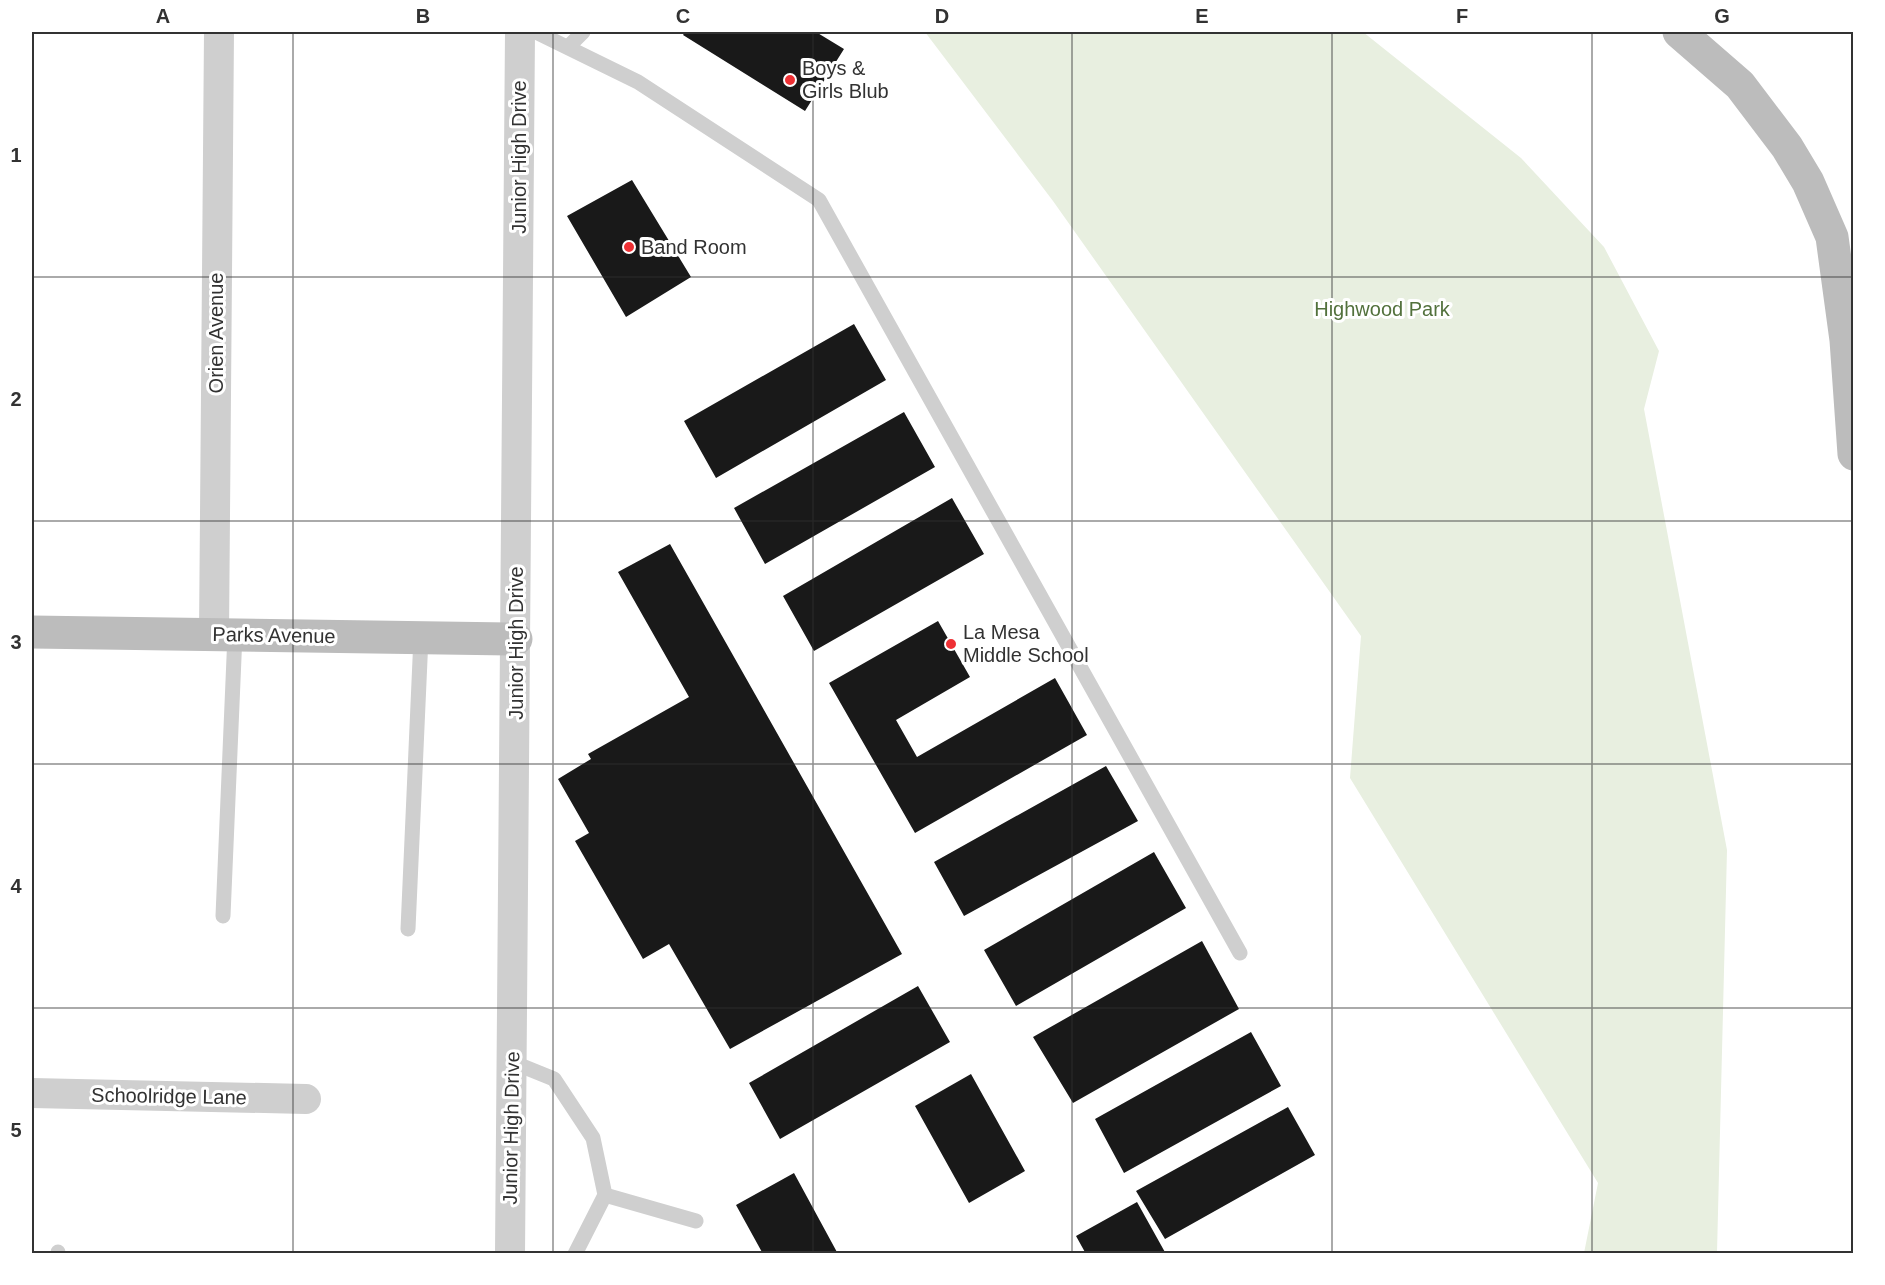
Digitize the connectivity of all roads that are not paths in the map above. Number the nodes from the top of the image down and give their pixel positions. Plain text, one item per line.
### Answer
1 (219, 32) edge
2 (520, 32) edge
3 (536, 32) edge
4 (583, 32) edge
5 (1679, 32) edge
6 (568, 47) junction
7 (1851, 392) edge
8 (1854, 454) edge
9 (32, 632) edge
10 (225, 634) junction
11 (421, 637) junction
12 (516, 639) junction
13 (223, 916) dead end
14 (408, 929) dead end
15 (1240, 953) dead end
16 (512, 1062) junction
17 (32, 1093) edge
18 (306, 1099) dead end
19 (605, 1195) junction
20 (696, 1221) dead end
21 (510, 1254) edge
22 (575, 1254) edge

1 - 10 street, Orien Avenue
2 - 12 street, Junior High Drive
3 - 6 lane
4 - 6 lane
5 - 7 street
6 - 15 lane
7 - 8 street
9 - 10 street, Parks Avenue
10 - 11 street, Parks Avenue
10 - 13 lane
11 - 12 street, Parks Avenue
11 - 14 lane
12 - 16 street, Junior High Drive
16 - 19 lane
16 - 21 street, Junior High Drive
17 - 18 street, Schoolridge Lane
19 - 20 lane
19 - 22 lane

